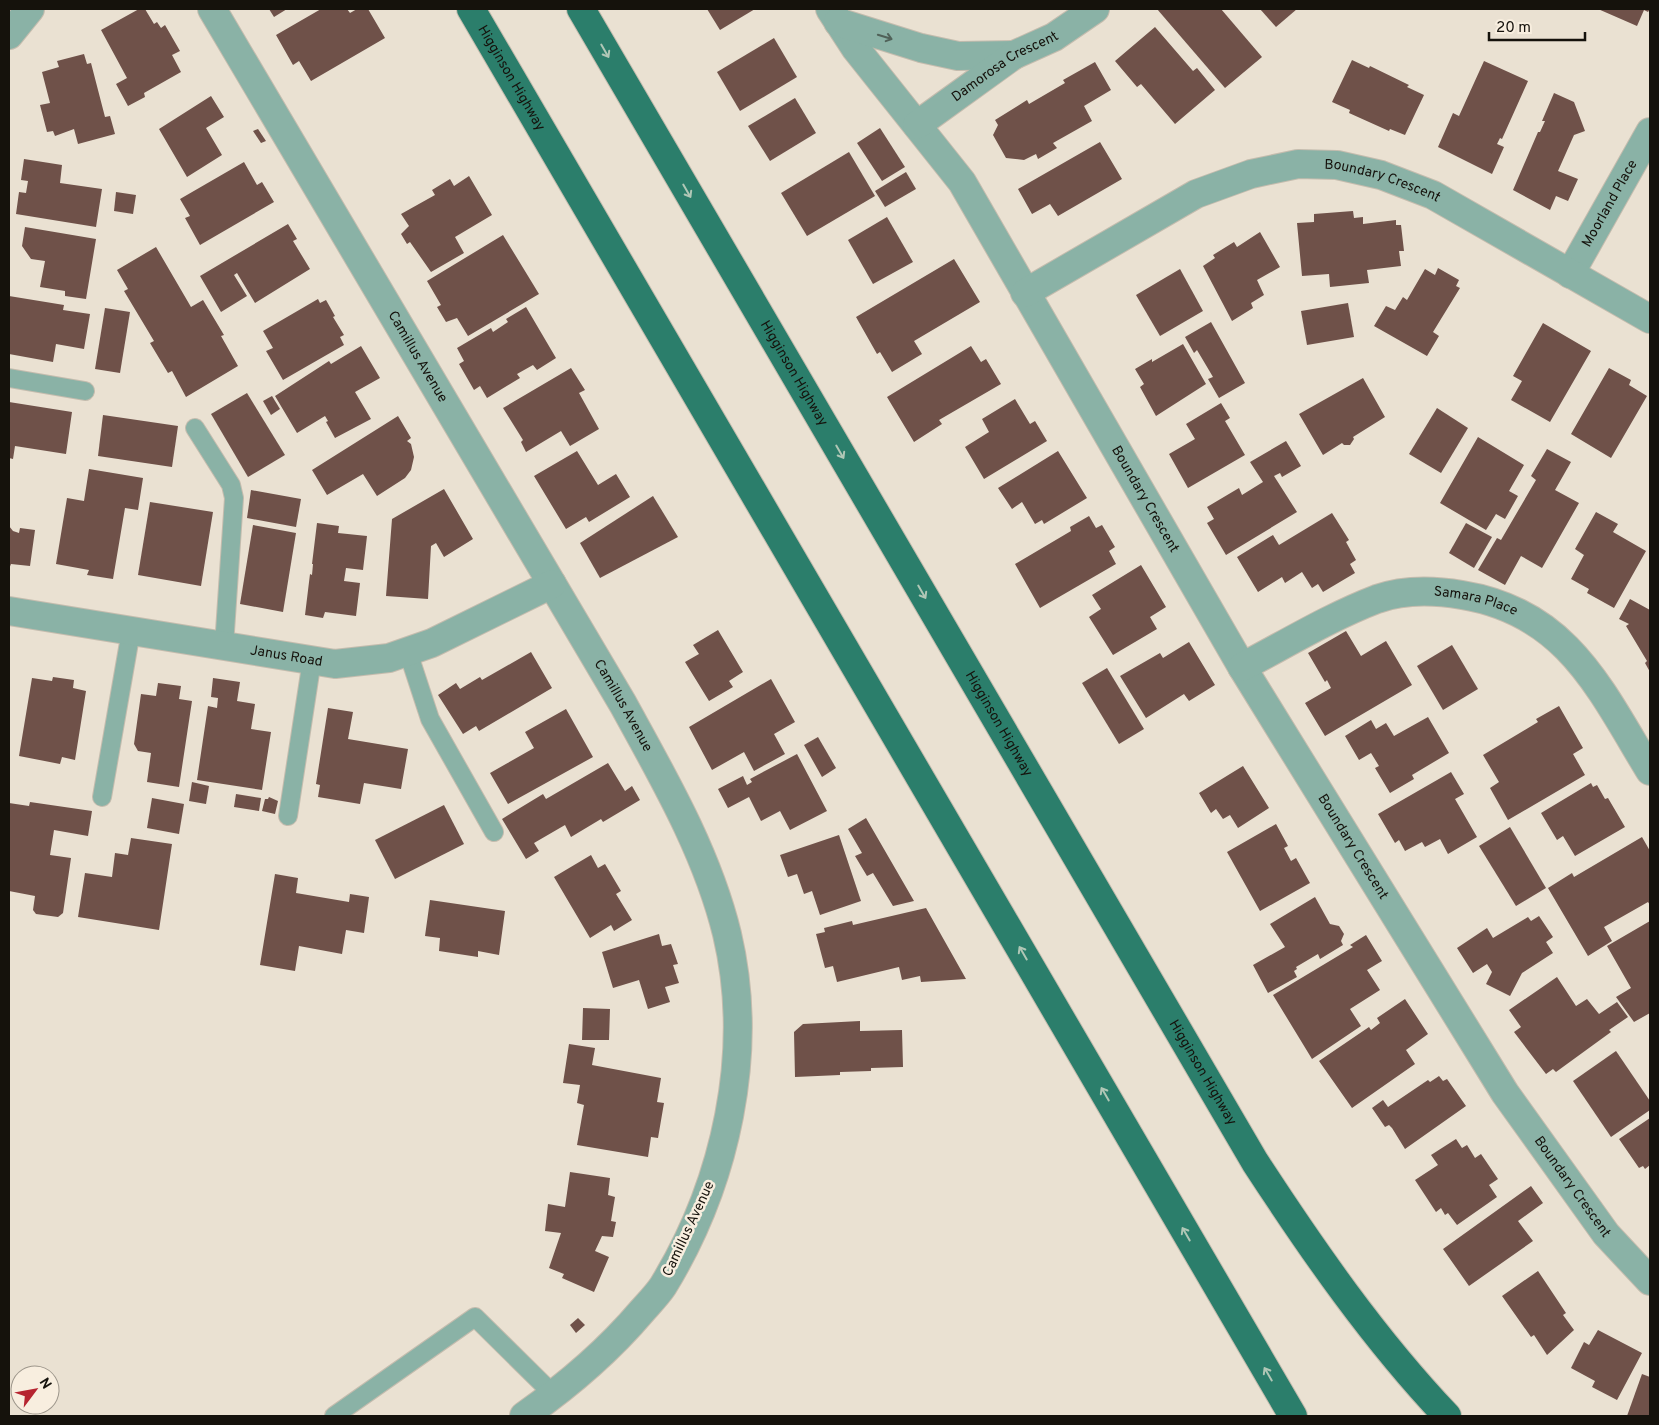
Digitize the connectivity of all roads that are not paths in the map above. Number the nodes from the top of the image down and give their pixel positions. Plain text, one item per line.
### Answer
1 (30, 9) edge
2 (212, 9) edge
3 (471, 9) edge
4 (580, 9) edge
5 (1095, 9) edge
6 (834, 16) edge
7 (9, 35) edge
8 (1014, 55) junction
9 (917, 125) junction
10 (1647, 145) edge
11 (1570, 274) junction
12 (1025, 293) junction
13 (1650, 319) edge
14 (9, 378) edge
15 (85, 391) dead end
16 (195, 428) dead end
17 (552, 584) junction
18 (9, 611) edge
19 (131, 631) junction
20 (224, 646) junction
21 (408, 652) junction
22 (312, 660) junction
23 (1242, 668) junction
24 (1650, 771) edge
25 (102, 797) dead end
26 (288, 816) dead end
27 (494, 832) dead end
28 (1650, 1281) edge
29 (554, 1395) junction
30 (334, 1416) edge
31 (524, 1416) edge
32 (1293, 1416) edge
33 (1447, 1416) edge

1 - 7 street
2 - 17 street, Camillus Avenue
32 -> 3 highway, Higginson Highway
4 -> 33 highway, Higginson Highway
5 - 8 street, Damorosa Crescent
6 -> 8 street
6 - 9 street
8 - 9 street, Damorosa Crescent
9 - 12 street
10 - 11 street, Moorland Place
11 - 12 street, Boundary Crescent
11 - 13 street, Boundary Crescent
12 - 23 street, Boundary Crescent
14 - 15 lane
16 - 20 lane
17 - 21 street, Janus Road
17 - 29 street, Camillus Avenue
18 - 19 street, Janus Road
19 - 20 street, Janus Road
19 - 25 lane
20 - 22 street, Janus Road
21 - 22 street, Janus Road
21 - 27 lane
22 - 26 lane
23 - 24 street, Samara Place
23 - 28 street, Boundary Crescent
29 - 30 lane
29 - 31 street, Camillus Avenue

